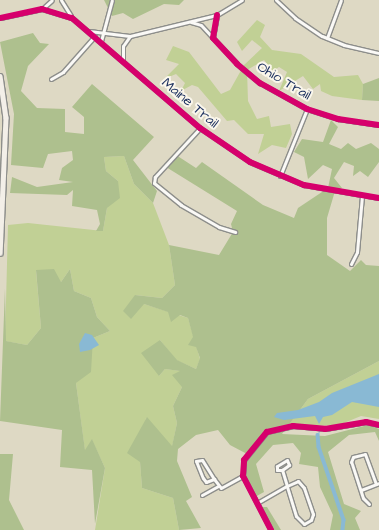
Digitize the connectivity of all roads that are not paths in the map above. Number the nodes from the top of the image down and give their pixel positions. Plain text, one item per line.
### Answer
1 (52, 0) edge
2 (61, 0) edge
3 (112, 0) edge
4 (242, 0) edge
5 (276, 0) edge
6 (341, 0) edge
7 (42, 9) junction
8 (218, 16) junction
9 (0, 18) edge
10 (72, 18) junction
11 (190, 21) junction
12 (89, 31) junction
13 (103, 34) junction
14 (95, 36) junction
15 (130, 36) junction
16 (213, 38) junction
17 (327, 38) junction
18 (101, 41) junction
19 (379, 53) edge
20 (123, 61) junction
21 (0, 76) edge
22 (51, 79) dead end
23 (306, 109) junction
24 (379, 125) edge
25 (200, 128) junction
26 (280, 176) junction
27 (362, 196) junction
28 (379, 198) edge
29 (235, 232) dead end
30 (0, 253) edge
31 (351, 264) dead end
32 (379, 425) edge
33 (282, 470) dead end
34 (243, 476) junction
35 (214, 479) junction
36 (378, 483) edge
37 (218, 486) junction
38 (287, 486) junction
39 (361, 490) junction
40 (202, 495) dead end
41 (257, 503) junction
42 (369, 504) dead end
43 (271, 530) edge

1 - 7 street
2 - 10 street
3 - 13 street
4 - 8 street
5 - 17 street
6 - 17 street
7 - 9 street, Maine Trail
7 - 10 street, Maine Trail
8 - 11 street
8 - 16 street
10 - 12 street, Maine Trail
11 - 15 street
11 - 16 street, Ohio Trail
12 - 13 street
12 - 14 street, Maine Trail
13 - 15 street
13 - 18 street
14 - 18 street, Maine Trail
14 - 22 street
15 - 20 street
16 - 23 street, Ohio Trail
17 - 19 street
18 - 20 street, Maine Trail
20 - 25 street, Maine Trail
21 - 30 main road
23 - 24 street, Ohio Trail
23 - 26 street
25 - 26 street, Maine Trail
25 - 29 street
26 - 27 street, Maine Trail
27 - 28 street, Maine Trail
27 - 31 street
32 - 34 street
33 - 38 street
34 - 37 street
34 - 41 street
35 - 35 street
35 - 37 street
36 - 39 street
36 - 39 street
37 - 40 street
38 - 38 street
38 - 41 street
39 - 42 street
41 - 43 street

